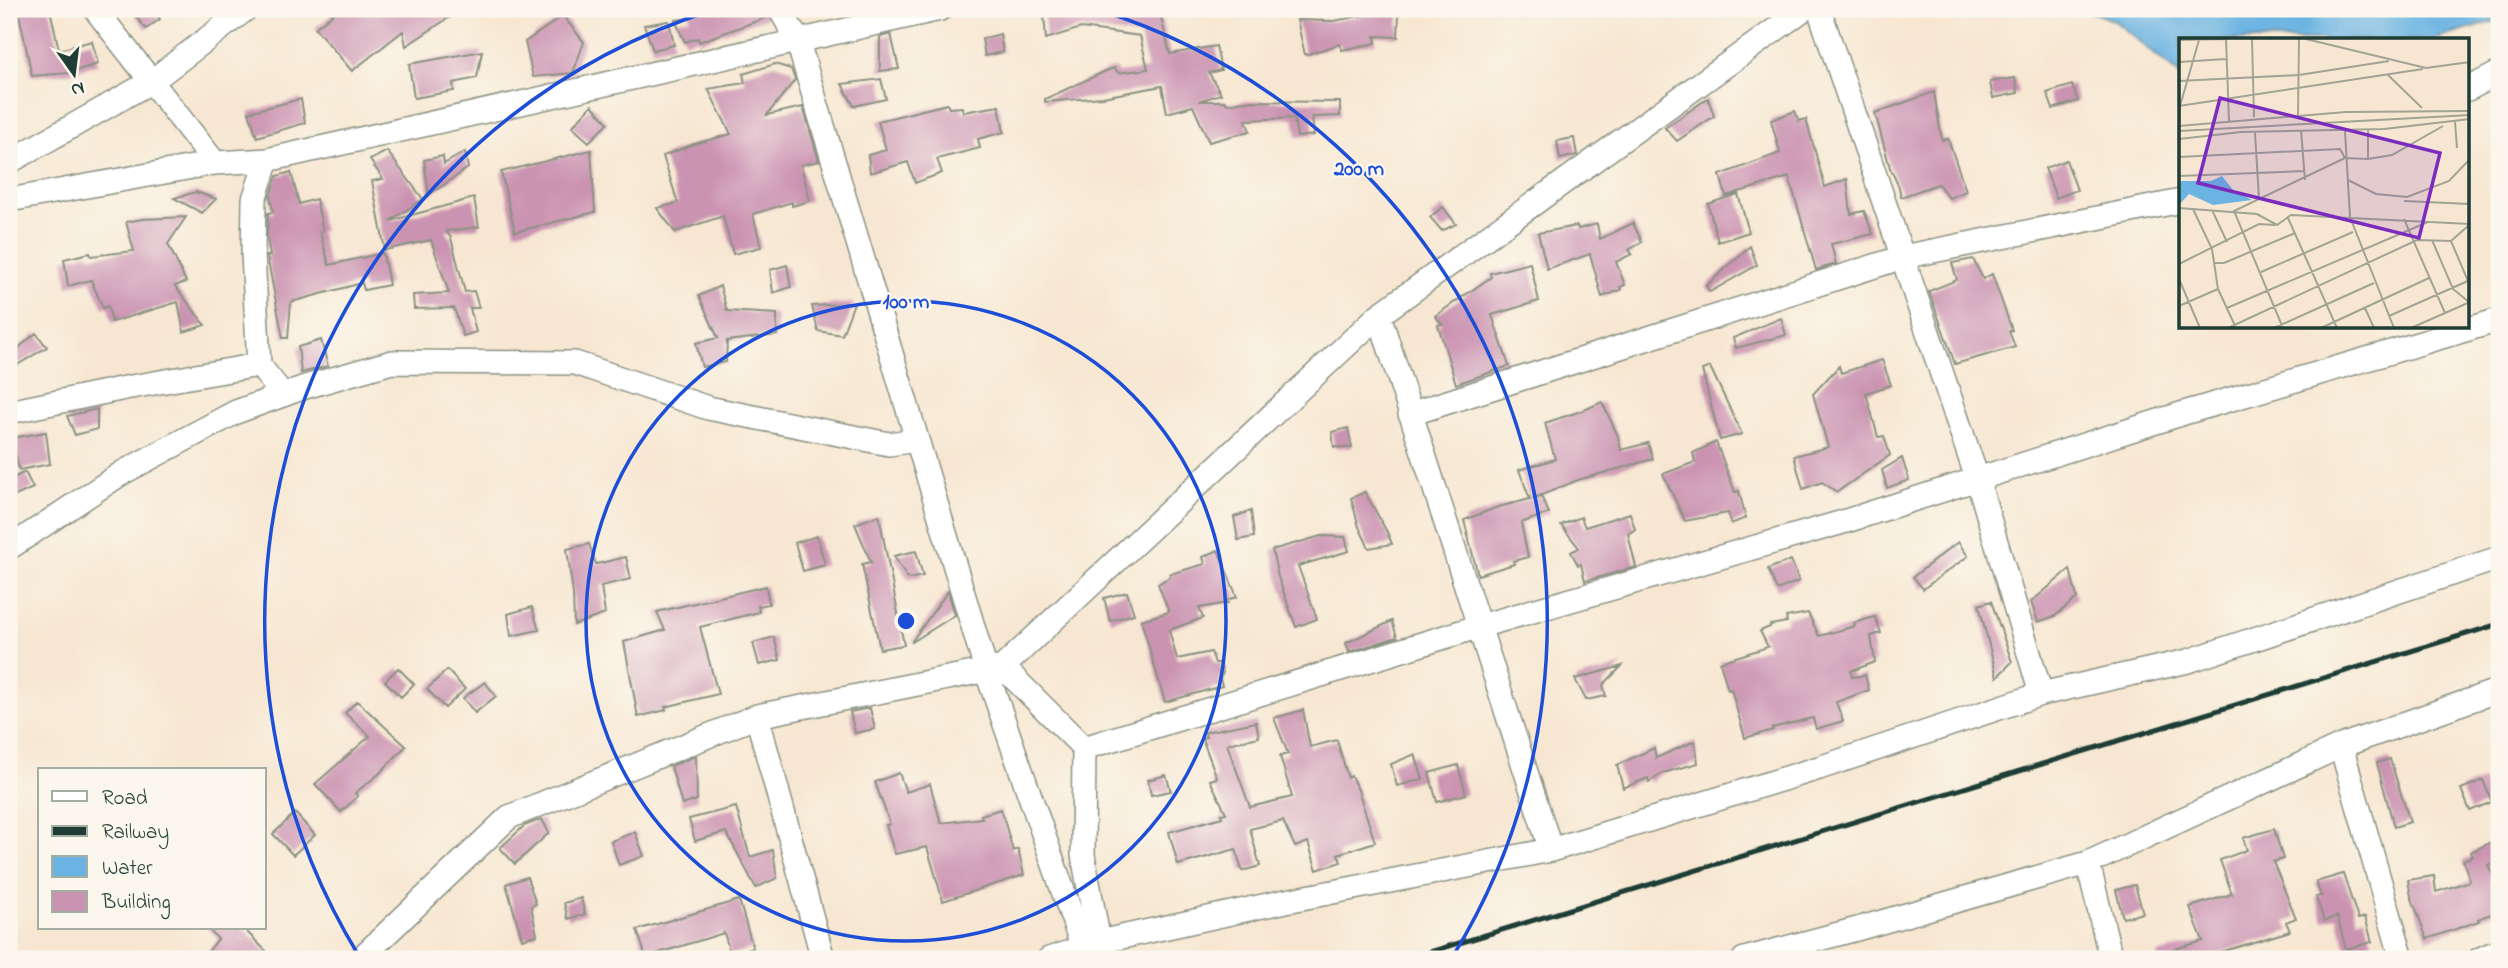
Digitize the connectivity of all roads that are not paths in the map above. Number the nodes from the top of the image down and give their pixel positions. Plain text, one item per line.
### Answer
1 (95, 9) edge
2 (246, 9) edge
3 (780, 9) edge
4 (940, 9) edge
5 (1804, 9) edge
6 (1819, 9) edge
7 (797, 39) junction
8 (2499, 73) edge
9 (152, 81) junction
10 (2470, 88) edge
11 (267, 160) junction
12 (9, 162) edge
13 (215, 163) junction
14 (9, 200) edge
15 (2179, 201) edge
16 (1903, 257) junction
17 (1379, 316) junction
18 (2499, 320) edge
19 (2468, 329) edge
20 (2470, 329) edge
21 (259, 365) junction
22 (283, 395) junction
23 (9, 412) edge
24 (1410, 414) junction
25 (917, 440) junction
26 (1978, 481) junction
27 (9, 548) edge
28 (2499, 558) edge
29 (1477, 627) junction
30 (994, 668) junction
31 (2499, 690) edge
32 (2040, 694) junction
33 (758, 716) junction
34 (2341, 746) junction
35 (1084, 748) junction
36 (1551, 850) junction
37 (2088, 863) junction
38 (1091, 944) junction
39 (2499, 951) edge
40 (360, 959) edge
41 (823, 959) edge
42 (1049, 959) edge
43 (1744, 959) edge
44 (2111, 959) edge
45 (2402, 959) edge
46 (2480, 959) edge

1 - 9 street
2 - 9 street
3 - 7 street
4 - 7 street
5 - 17 street
6 - 16 street
7 - 11 street
7 - 25 street
8 - 10 street
9 - 12 street
9 - 13 street
11 - 13 street
11 - 21 street
13 - 14 street
15 - 16 street
16 - 24 street
16 - 26 street
17 - 24 street
17 - 30 street
18 - 20 street
19 - 26 street
21 - 22 street
21 - 23 street
22 - 25 street
22 - 27 street
24 - 29 street
25 - 30 street
26 - 29 street
26 - 32 street
28 - 32 street
29 - 35 street
29 - 36 street
30 - 33 street
30 - 35 street
30 - 38 street
31 - 34 street
32 - 36 street
33 - 40 street
33 - 41 street
34 - 37 street
34 - 45 street
35 - 38 street
36 - 38 street
37 - 43 street
37 - 44 street
38 - 42 street
39 - 46 street

